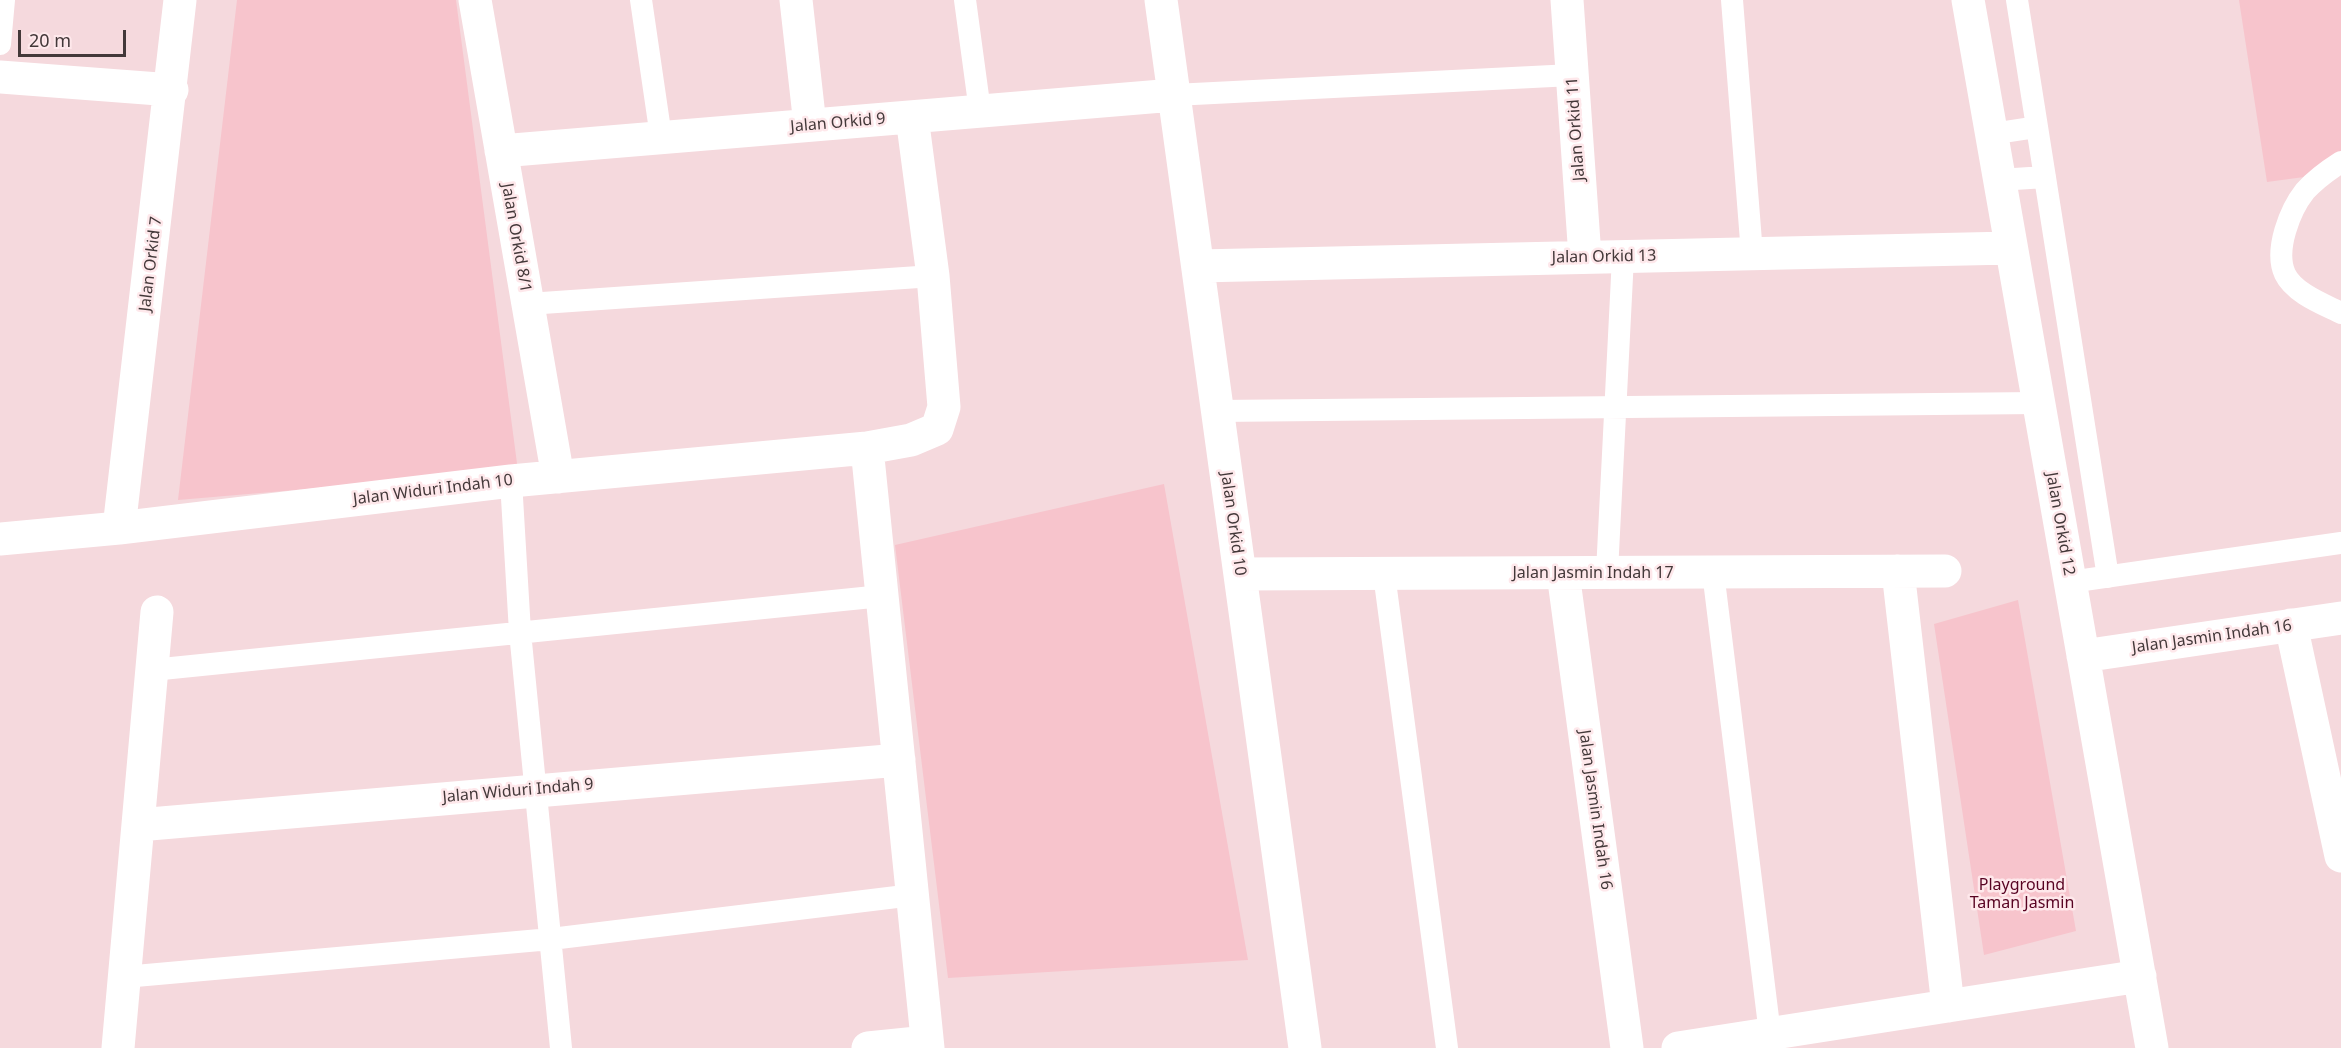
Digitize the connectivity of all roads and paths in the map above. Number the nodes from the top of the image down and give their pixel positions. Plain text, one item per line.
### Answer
1 (4, 0) edge
2 (180, 0) edge
3 (475, 0) edge
4 (641, 0) edge
5 (796, 0) edge
6 (965, 0) edge
7 (1161, 0) edge
8 (1567, 0) edge
9 (1732, 0) edge
10 (1968, 0) edge
11 (2017, 0) edge
12 (0, 44) edge
13 (1572, 75) junction
14 (0, 77) edge
15 (172, 90) junction
16 (1174, 95) junction
17 (980, 111) junction
18 (912, 117) junction
19 (810, 125) junction
20 (2037, 127) junction
21 (1991, 134) junction
22 (661, 137) junction
23 (501, 151) junction
24 (2341, 162) edge
25 (2045, 177) junction
26 (1999, 180) junction
27 (2011, 248) junction
28 (1752, 254) junction
29 (1585, 257) junction
30 (1623, 257) junction
31 (1198, 266) junction
32 (933, 276) junction
33 (528, 304) junction
34 (2341, 313) edge
35 (2038, 403) junction
36 (1615, 408) junction
37 (1217, 411) junction
38 (867, 448) junction
39 (558, 477) junction
40 (511, 481) junction
41 (119, 528) junction
42 (0, 539) edge
43 (2341, 543) edge
44 (1898, 571) junction
45 (1945, 571) dead end
46 (1607, 572) junction
47 (1713, 572) junction
48 (1563, 573) junction
49 (1240, 574) junction
50 (1384, 574) junction
51 (2108, 577) junction
52 (2070, 582) junction
53 (882, 596) junction
54 (157, 612) dead end
55 (2341, 618) edge
56 (2291, 625) junction
57 (520, 632) junction
58 (2083, 656) junction
59 (152, 670) junction
60 (898, 760) junction
61 (537, 789) junction
62 (138, 825) junction
63 (2341, 856) edge
64 (913, 895) junction
65 (551, 939) junction
66 (2140, 976) junction
67 (124, 977) junction
68 (1948, 1006) junction
69 (1770, 1034) junction
70 (927, 1045) edge
71 (1689, 1047) edge
72 (118, 1048) edge
73 (561, 1048) edge
74 (868, 1048) edge
75 (1305, 1048) edge
76 (1447, 1048) edge
77 (1627, 1048) edge
78 (2152, 1048) edge

1 - 12 lane
2 - 15 street, Jalan Orkid 7
3 - 23 street, Jalan Orkid 8/1
4 - 22 lane
5 - 19 street
6 - 17 lane
7 - 16 street, Jalan Orkid 10
8 - 13 street, Jalan Orkid 11
9 - 28 lane
10 - 21 street, Jalan Orkid 12
11 - 20 lane
13 - 16 lane
13 - 29 street, Jalan Orkid 11
14 - 15 street
15 - 41 street, Jalan Orkid 7
16 - 17 street, Jalan Orkid 9
16 - 31 street, Jalan Orkid 10
17 - 18 street, Jalan Orkid 9
18 - 19 street, Jalan Orkid 9
18 - 32 street
19 - 22 street, Jalan Orkid 9
20 - 21 lane
20 - 25 lane
21 - 26 street, Jalan Orkid 12
22 - 23 street, Jalan Orkid 9
23 - 33 street, Jalan Orkid 8/1
24 - 34 lane
25 - 26 lane
25 - 51 lane
26 - 27 street, Jalan Orkid 12
27 - 28 street, Jalan Orkid 13
27 - 35 street, Jalan Orkid 12
28 - 30 street, Jalan Orkid 13
29 - 30 street, Jalan Orkid 13
29 - 31 street, Jalan Orkid 13
30 - 36 lane
31 - 37 street, Jalan Orkid 10
32 - 33 lane
32 - 38 street, Jalan Widuri Indah 10
33 - 39 street, Jalan Orkid 8/1
35 - 36 lane
35 - 52 street, Jalan Orkid 12
36 - 37 lane
36 - 46 lane
37 - 49 street, Jalan Orkid 10
38 - 39 street, Jalan Widuri Indah 10
38 - 53 street
39 - 40 street, Jalan Widuri Indah 10
40 - 41 street, Jalan Widuri Indah 10
40 - 57 lane
41 - 42 street, Jalan Widuri Indah 10
43 - 51 lane
44 - 45 street, Jalan Jasmin Indah 17
44 - 47 street, Jalan Jasmin Indah 17
44 - 68 street
46 - 47 street, Jalan Jasmin Indah 17
46 - 48 street, Jalan Jasmin Indah 17
47 - 69 lane
48 - 50 street, Jalan Jasmin Indah 17
48 - 77 street, Jalan Jasmin Indah 16
49 - 50 street, Jalan Jasmin Indah 17
49 - 75 street, Jalan Orkid 10
50 - 76 lane
51 - 52 lane
52 - 58 street, Jalan Orkid 12
53 - 57 lane
53 - 60 street
54 - 59 street
55 - 56 street, Jalan Jasmin Indah 16
56 - 58 street, Jalan Jasmin Indah 16
56 - 63 street
57 - 59 lane
57 - 61 lane
58 - 66 street, Jalan Orkid 12
59 - 62 street
60 - 61 street, Jalan Widuri Indah 9
60 - 64 street
61 - 62 street, Jalan Widuri Indah 9
61 - 65 lane
62 - 67 street
64 - 65 lane
64 - 70 street
65 - 67 lane
65 - 73 lane
66 - 68 street
66 - 78 street, Jalan Orkid 12
67 - 72 street
68 - 69 street
69 - 71 street
70 - 74 street

